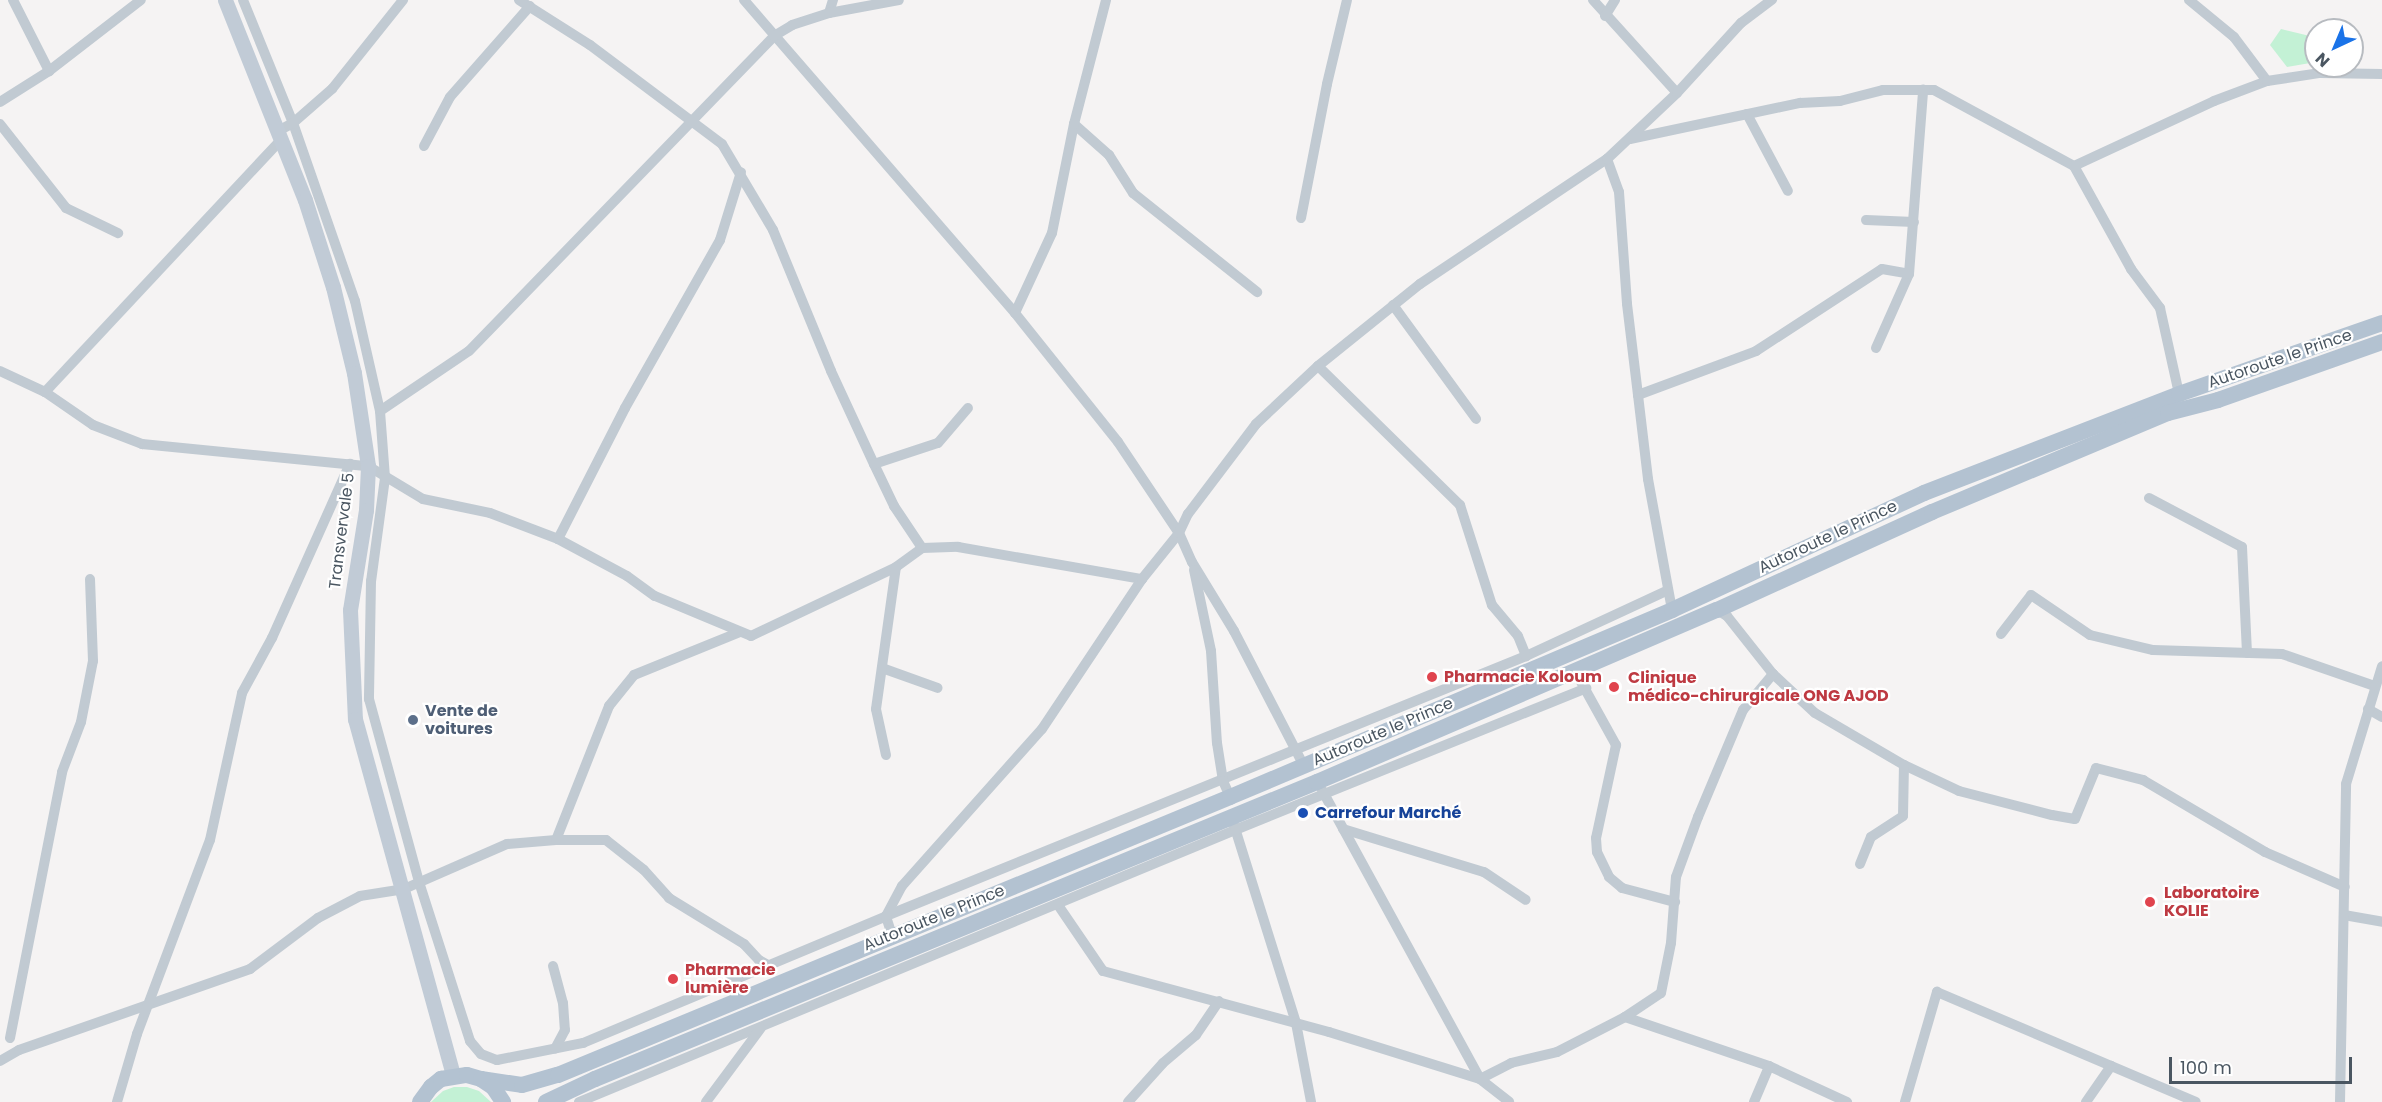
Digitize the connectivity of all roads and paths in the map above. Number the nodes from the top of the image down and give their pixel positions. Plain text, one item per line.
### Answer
1 (13, 0) edge
2 (141, 0) edge
3 (225, 0) edge
4 (243, 0) edge
5 (403, 0) edge
6 (519, 0) edge
7 (744, 0) edge
8 (833, 0) edge
9 (899, 0) edge
10 (1106, 0) edge
11 (1347, 0) edge
12 (1593, 0) edge
13 (1615, 0) edge
14 (1772, 0) edge
15 (2188, 0) edge
16 (530, 6) junction
17 (829, 13) junction
18 (1605, 16) junction
19 (774, 36) junction
20 (49, 71) junction
21 (2382, 74) edge
22 (2267, 81) junction
23 (1923, 90) junction
24 (1677, 93) junction
25 (0, 102) edge
26 (1747, 114) junction
27 (690, 121) junction
28 (293, 123) junction
29 (0, 124) edge
30 (1074, 124) junction
31 (279, 136) junction
32 (1630, 139) junction
33 (424, 146) dead end
34 (1607, 159) junction
35 (2074, 166) junction
36 (741, 172) junction
37 (1788, 191) dead end
38 (1301, 218) dead end
39 (1866, 220) dead end
40 (1914, 222) junction
41 (118, 233) dead end
42 (1909, 274) junction
43 (1257, 292) dead end
44 (1393, 305) junction
45 (1015, 313) junction
46 (2382, 323) edge
47 (2382, 342) edge
48 (1876, 348) dead end
49 (1318, 366) junction
50 (0, 371) edge
51 (45, 392) junction
52 (2179, 394) junction
53 (1638, 395) junction
54 (968, 408) dead end
55 (380, 411) junction
56 (1476, 419) dead end
57 (350, 464) junction
58 (874, 464) junction
59 (368, 466) junction
60 (386, 478) junction
61 (2149, 498) dead end
62 (1179, 533) junction
63 (558, 539) junction
64 (922, 548) junction
65 (1192, 562) junction
66 (896, 567) junction
67 (90, 579) dead end
68 (1142, 579) junction
69 (1666, 591) junction
70 (1672, 610) junction
71 (1717, 610) junction
72 (740, 632) junction
73 (2001, 634) dead end
74 (2247, 653) junction
75 (1526, 656) junction
76 (2382, 666) edge
77 (882, 668) junction
78 (1575, 671) junction
79 (1773, 674) junction
80 (2375, 686) junction
81 (938, 688) dead end
82 (1587, 688) junction
83 (2368, 709) junction
84 (2382, 717) edge
85 (1295, 748) junction
86 (886, 755) dead end
87 (1904, 765) junction
88 (1304, 766) junction
89 (1223, 781) junction
90 (1321, 788) junction
91 (1230, 797) junction
92 (1233, 824) junction
93 (1343, 829) junction
94 (556, 840) junction
95 (1860, 864) dead end
96 (419, 882) junction
97 (2345, 887) junction
98 (404, 889) junction
99 (1526, 900) dead end
100 (1675, 902) junction
101 (1058, 905) junction
102 (2344, 915) junction
103 (886, 916) junction
104 (2382, 922) edge
105 (892, 935) junction
106 (553, 966) dead end
107 (770, 966) junction
108 (694, 997) junction
109 (1218, 1001) junction
110 (149, 1005) junction
111 (700, 1015) junction
112 (1625, 1017) junction
113 (1296, 1023) junction
114 (761, 1028) junction
115 (5, 1037) edge
116 (555, 1049) junction
117 (19, 1050) junction
118 (0, 1061) edge
119 (1769, 1066) junction
120 (2111, 1066) junction
121 (453, 1075) junction
122 (481, 1079) junction
123 (1480, 1079) junction
124 (599, 1086) junction
125 (117, 1102) edge
126 (420, 1102) edge
127 (503, 1102) edge
128 (546, 1102) edge
129 (579, 1102) edge
130 (706, 1102) edge
131 (1128, 1102) edge
132 (1311, 1102) edge
133 (1509, 1102) edge
134 (1754, 1102) edge
135 (1847, 1102) edge
136 (1905, 1102) edge
137 (2086, 1102) edge
138 (2196, 1102) edge
139 (2340, 1102) edge

1 - 20 street
2 - 20 street
3 - 31 main road, Transvervale 5
4 - 28 street
5 - 28 street
6 - 16 street
7 - 19 street
8 - 17 street
9 - 17 street
10 - 30 street
11 - 38 street
12 - 18 street
13 - 18 street
14 - 24 street
15 - 22 street
16 - 27 street
16 - 33 street
17 - 19 street
18 - 24 street
19 - 27 street
19 - 45 street
20 - 25 street
21 - 22 street
22 - 35 street
23 - 26 street
23 - 35 street
23 - 40 street
24 - 32 street
26 - 32 street
26 - 37 street
27 - 36 street
27 - 55 street
28 - 31 street
28 - 55 street
29 - 41 street
30 - 43 street
30 - 45 street
31 - 51 street
31 - 59 main road, Transvervale 5
32 - 34 street
34 - 44 street
34 - 53 street
35 - 52 street
36 - 58 street
36 - 63 street
39 - 40 street
40 - 42 street
42 - 48 street
42 - 53 street
44 - 49 street
44 - 56 street
45 - 62 street
46 - 52 main road, Autoroute le Prince
47 - 71 main road, Autoroute le Prince
49 - 62 street
49 - 75 street
50 - 51 street
51 - 57 street
52 - 70 main road, Autoroute le Prince
53 - 69 street
54 - 58 street
55 - 60 street
57 - 59 street
57 - 110 street
58 - 64 street
59 - 60 street
59 - 98 main road, Transvervale 5
60 - 63 street
60 - 96 street
61 - 74 street
62 - 65 street
62 - 68 street
63 - 72 street
64 - 66 street
64 - 68 street
65 - 85 street
65 - 89 street
66 - 72 street
66 - 77 street
67 - 115 street
68 - 103 street
69 - 70 street
69 - 75 street
70 - 88 main road, Autoroute le Prince
71 - 78 main road, Autoroute le Prince
71 - 79 street
72 - 94 street
73 - 74 street
74 - 80 street
75 - 85 street
76 - 80 street
77 - 81 street
77 - 86 street
78 - 82 street
78 - 90 main road, Autoroute le Prince
79 - 87 street
79 - 100 street
80 - 83 street
82 - 90 street
82 - 100 street
83 - 84 street
83 - 97 street
85 - 88 street
85 - 89 street
87 - 95 street
87 - 97 street
88 - 91 main road, Autoroute le Prince
89 - 91 street
89 - 103 street
90 - 92 main road, Autoroute le Prince
90 - 93 street
91 - 105 main road, Autoroute le Prince
92 - 101 street
92 - 113 street
92 - 124 main road, Autoroute le Prince
93 - 99 street
93 - 123 street
94 - 96 street
94 - 107 street
96 - 98 street
96 - 116 street
97 - 102 street
98 - 110 street
98 - 121 main road, Transvervale 5
100 - 112 street
101 - 109 street
101 - 114 street
102 - 104 street
102 - 139 street
103 - 105 street
103 - 107 street
105 - 111 main road, Autoroute le Prince
106 - 116 street
107 - 108 street
108 - 111 street
108 - 116 street
109 - 113 street
109 - 131 street
110 - 117 street
110 - 125 street
111 - 122 main road, Autoroute le Prince
112 - 119 street
112 - 123 street
113 - 123 street
113 - 132 street
114 - 124 street
114 - 130 street
115 - 117 street
117 - 118 street
119 - 134 street
119 - 135 street
120 - 136 street
120 - 137 street
120 - 138 street
121 - 122 main road, Autoroute le Prince
121 - 126 main road
122 - 127 main road
123 - 133 street
124 - 128 main road, Autoroute le Prince
124 - 129 street

